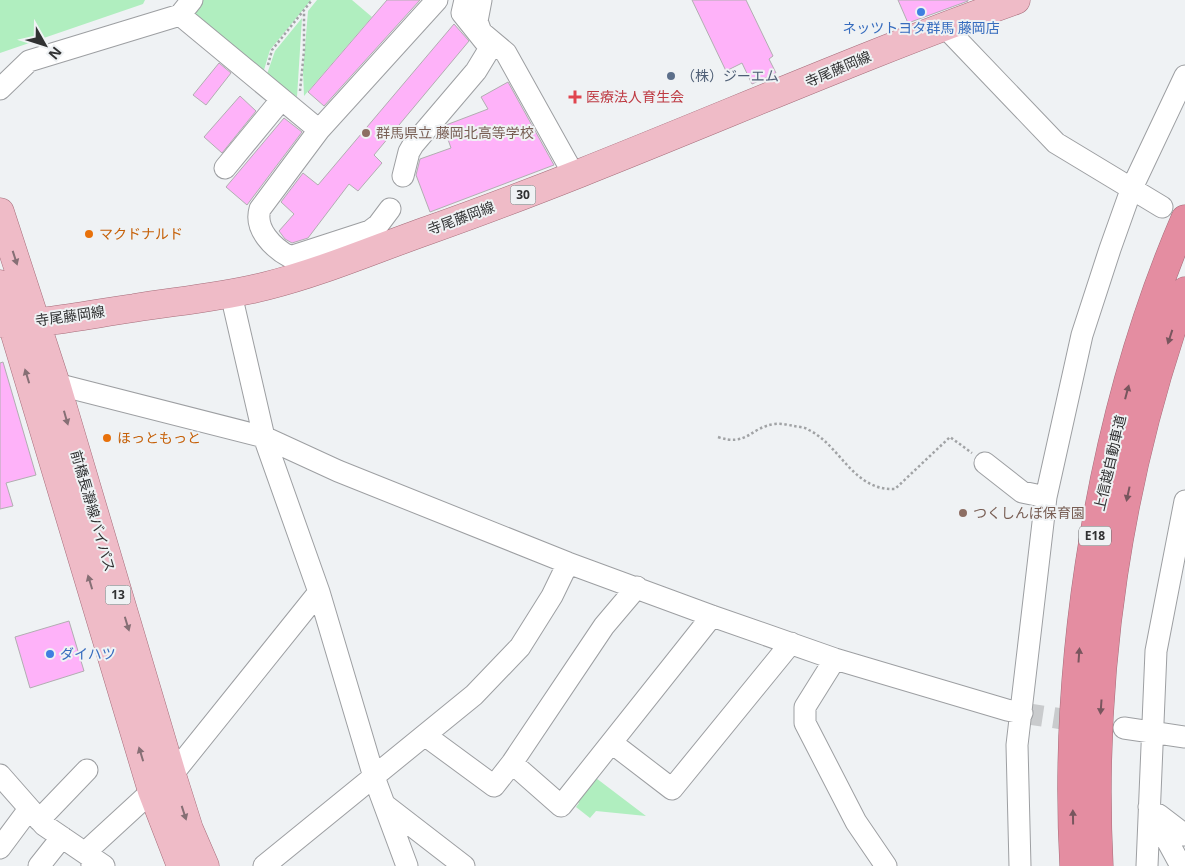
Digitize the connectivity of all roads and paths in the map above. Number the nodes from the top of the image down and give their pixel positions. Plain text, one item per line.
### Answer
1 (312, 0) edge
2 (437, 0) edge
3 (465, 0) edge
4 (481, 0) edge
5 (1016, 0) edge
6 (186, 7) edge
7 (304, 12) junction
8 (944, 26) junction
9 (1185, 76) edge
10 (258, 81) junction
11 (0, 89) edge
12 (289, 104) junction
13 (319, 130) junction
14 (225, 168) dead end
15 (403, 176) dead end
16 (574, 176) junction
17 (1131, 190) junction
18 (390, 209) dead end
19 (0, 212) edge
20 (1173, 213) edge
21 (0, 284) edge
22 (1185, 291) edge
23 (230, 294) junction
24 (16, 323) edge
25 (56, 384) junction
26 (264, 437) junction
27 (718, 437) dead end
28 (985, 462) joint
29 (1046, 497) junction
30 (1185, 501) edge
31 (568, 563) junction
32 (637, 587) junction
33 (318, 592) junction
34 (712, 616) junction
35 (791, 643) junction
36 (835, 659) junction
37 (1022, 713) junction
38 (1124, 728) dead end
39 (1154, 733) junction
40 (426, 736) junction
41 (1185, 737) edge
42 (612, 743) junction
43 (512, 763) junction
44 (87, 770) dead end
45 (0, 776) edge
46 (374, 777) junction
47 (162, 783) junction
48 (385, 805) junction
49 (1149, 807) junction
50 (34, 815) junction
51 (1185, 835) edge
52 (62, 837) junction
53 (0, 848) edge
54 (96, 863) edge
55 (405, 865) edge
56 (39, 866) edge
57 (181, 866) edge
58 (205, 866) edge
59 (264, 866) edge
60 (464, 866) edge
61 (886, 866) edge
62 (1020, 866) edge
63 (1074, 866) edge
64 (1099, 866) edge
65 (1147, 866) edge
66 (1181, 866) edge

1 - 7 path
2 - 13 street
3 - 15 street
4 - 16 street
5 - 8 main road, 寺尾藤岡線 / 30
6 - 10 street
6 - 11 street
7 - 10 path
7 - 12 path
8 - 16 main road, 寺尾藤岡線 / 30
8 - 17 street
9 - 17 street
10 - 12 street
12 - 13 street
12 - 14 street
13 - 18 street
16 - 23 main road, 寺尾藤岡線 / 30
17 - 20 street
17 - 29 street
19 -> 24 main road, 前橋長瀞線バイパス / 13
63 -> 20 highway, 上信越自動車道 / E18
21 - 24 main road, 前橋長瀞線バイパス / 13
22 -> 64 highway, 上信越自動車道 / E18
23 - 24 main road, 寺尾藤岡線 / 30
23 - 26 street
24 - 25 main road, 前橋長瀞線バイパス / 13
47 -> 24 main road, 前橋長瀞線バイパス / 13
25 - 26 street
25 -> 47 main road, 前橋長瀞線バイパス / 13
26 - 31 street
26 - 33 street
27 - 28 path
28 - 29 street
29 - 37 street
30 - 39 street
31 - 32 street
31 - 40 street
32 - 34 street
32 - 43 street
33 - 46 street
33 - 47 street
34 - 35 street
34 - 42 street
35 - 36 street
35 - 42 street
36 - 37 street
36 - 61 street
37 - 62 street
38 - 39 street
39 - 41 street
39 - 49 street
40 - 43 street
40 - 46 street
42 - 43 street
44 - 50 street
45 - 50 street
46 - 48 street
46 - 59 street
47 - 54 street
47 - 57 main road, 前橋長瀞線バイパス / 13
47 -> 58 main road, 前橋長瀞線バイパス / 13
48 - 55 street
48 - 60 street
49 - 51 street
49 - 65 street
49 - 66 street
50 - 52 street
50 - 53 street
52 - 54 street
52 - 56 street

